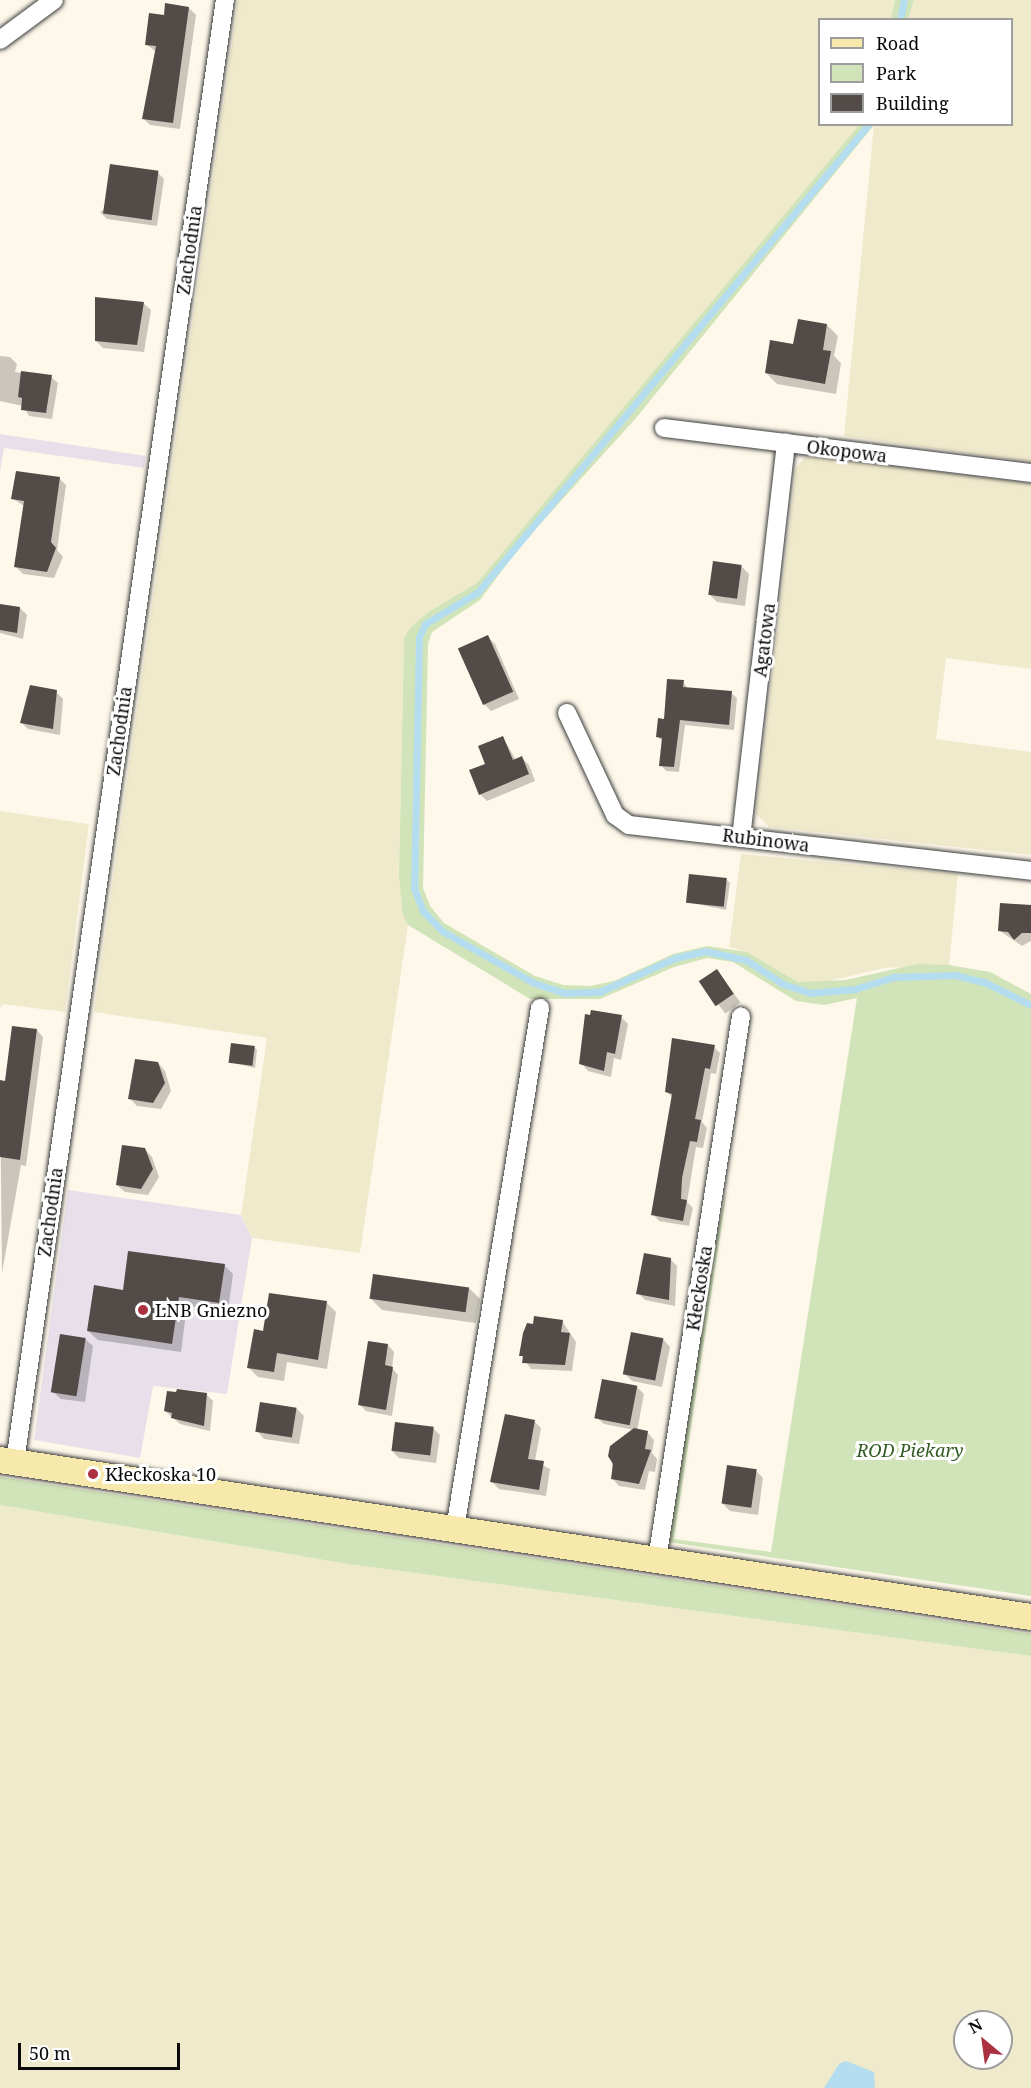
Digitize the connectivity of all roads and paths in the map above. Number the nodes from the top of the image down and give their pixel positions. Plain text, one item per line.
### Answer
1 (54, 0) edge
2 (225, 0) edge
3 (0, 40) edge
4 (664, 428) dead end
5 (786, 443) junction
6 (1031, 474) edge
7 (567, 713) dead end
8 (741, 838) junction
9 (1031, 871) edge
10 (540, 1008) dead end
11 (741, 1016) dead end
12 (7, 1461) edge
13 (455, 1529) junction
14 (657, 1560) junction
15 (1031, 1617) edge

1 - 3 street
2 - 12 street, Zachodnia
4 - 5 street, Okopowa
5 - 6 street, Okopowa
5 - 8 street, Agatowa
7 - 8 street, Rubinowa
8 - 9 street, Rubinowa
10 - 13 street
11 - 14 street, Kłeckoska
12 - 13 main road
13 - 14 main road
14 - 15 main road

